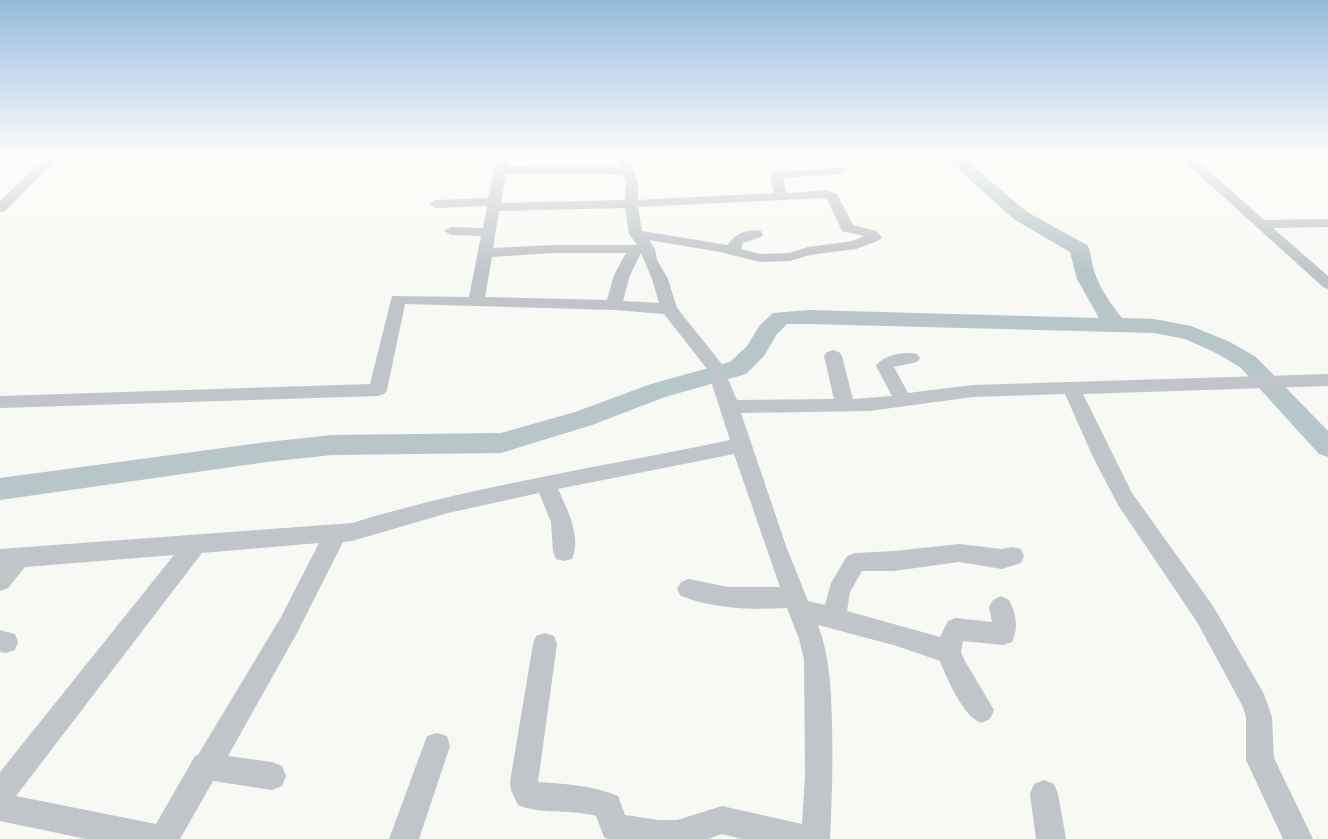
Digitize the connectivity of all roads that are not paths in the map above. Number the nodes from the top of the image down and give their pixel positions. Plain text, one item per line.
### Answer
1 (15, 193) edge
2 (496, 193) edge
3 (631, 193) edge
4 (1226, 193) edge
5 (781, 196) joint
6 (631, 203) junction
7 (436, 204) dead end
8 (494, 205) junction
9 (0, 208) edge
10 (1328, 223) edge
11 (1261, 224) junction
12 (451, 231) dead end
13 (489, 232) junction
14 (756, 234) dead end
15 (640, 244) junction
16 (734, 251) junction
17 (486, 253) junction
18 (1328, 284) edge
19 (476, 302) junction
20 (614, 305) junction
21 (669, 309) junction
22 (833, 356) dead end
23 (911, 358) dead end
24 (1328, 380) edge
25 (1071, 387) junction
26 (727, 398) junction
27 (902, 400) junction
28 (0, 402) edge
29 (845, 405) junction
30 (740, 445) junction
31 (545, 483) junction
32 (336, 533) junction
33 (196, 544) junction
34 (564, 552) dead end
35 (1013, 556) dead end
36 (10, 558) edge
37 (0, 581) edge
38 (689, 589) dead end
39 (798, 603) junction
40 (1001, 607) dead end
41 (834, 619) junction
42 (545, 644) dead end
43 (949, 652) junction
44 (981, 710) dead end
45 (437, 746) dead end
46 (205, 766) junction
47 (272, 776) dead end
48 (0, 794) edge
49 (1044, 794) dead end
50 (0, 807) edge
51 (158, 839) edge
52 (164, 839) edge
53 (404, 839) edge
54 (805, 839) edge
55 (815, 839) edge
56 (1051, 839) edge
57 (1298, 839) edge

1 - 9 street
2 - 8 street
3 - 6 street
4 - 11 street
5 - 6 street
5 - 16 street
6 - 8 street
6 - 15 street
7 - 8 street
8 - 13 street
10 - 11 street
11 - 18 street
12 - 13 street
13 - 17 street
14 - 16 street
15 - 16 street
15 - 17 street
15 - 20 street
15 - 21 street
17 - 19 street
19 - 20 street
19 - 28 street
20 - 21 street
21 - 26 street
22 - 29 street
23 - 27 street
24 - 25 street
25 - 27 street
25 - 57 street
26 - 29 street
26 - 30 street
27 - 29 street
30 - 31 street
30 - 39 street
31 - 32 street
31 - 34 street
32 - 33 street
32 - 46 street
33 - 36 street
33 - 48 street
35 - 41 street
36 - 37 street
38 - 39 street
39 - 41 street
39 - 55 street
40 - 43 street
41 - 43 street
42 - 54 street
43 - 44 street
45 - 53 street
46 - 47 street
46 - 52 street
49 - 56 street
50 - 51 street

